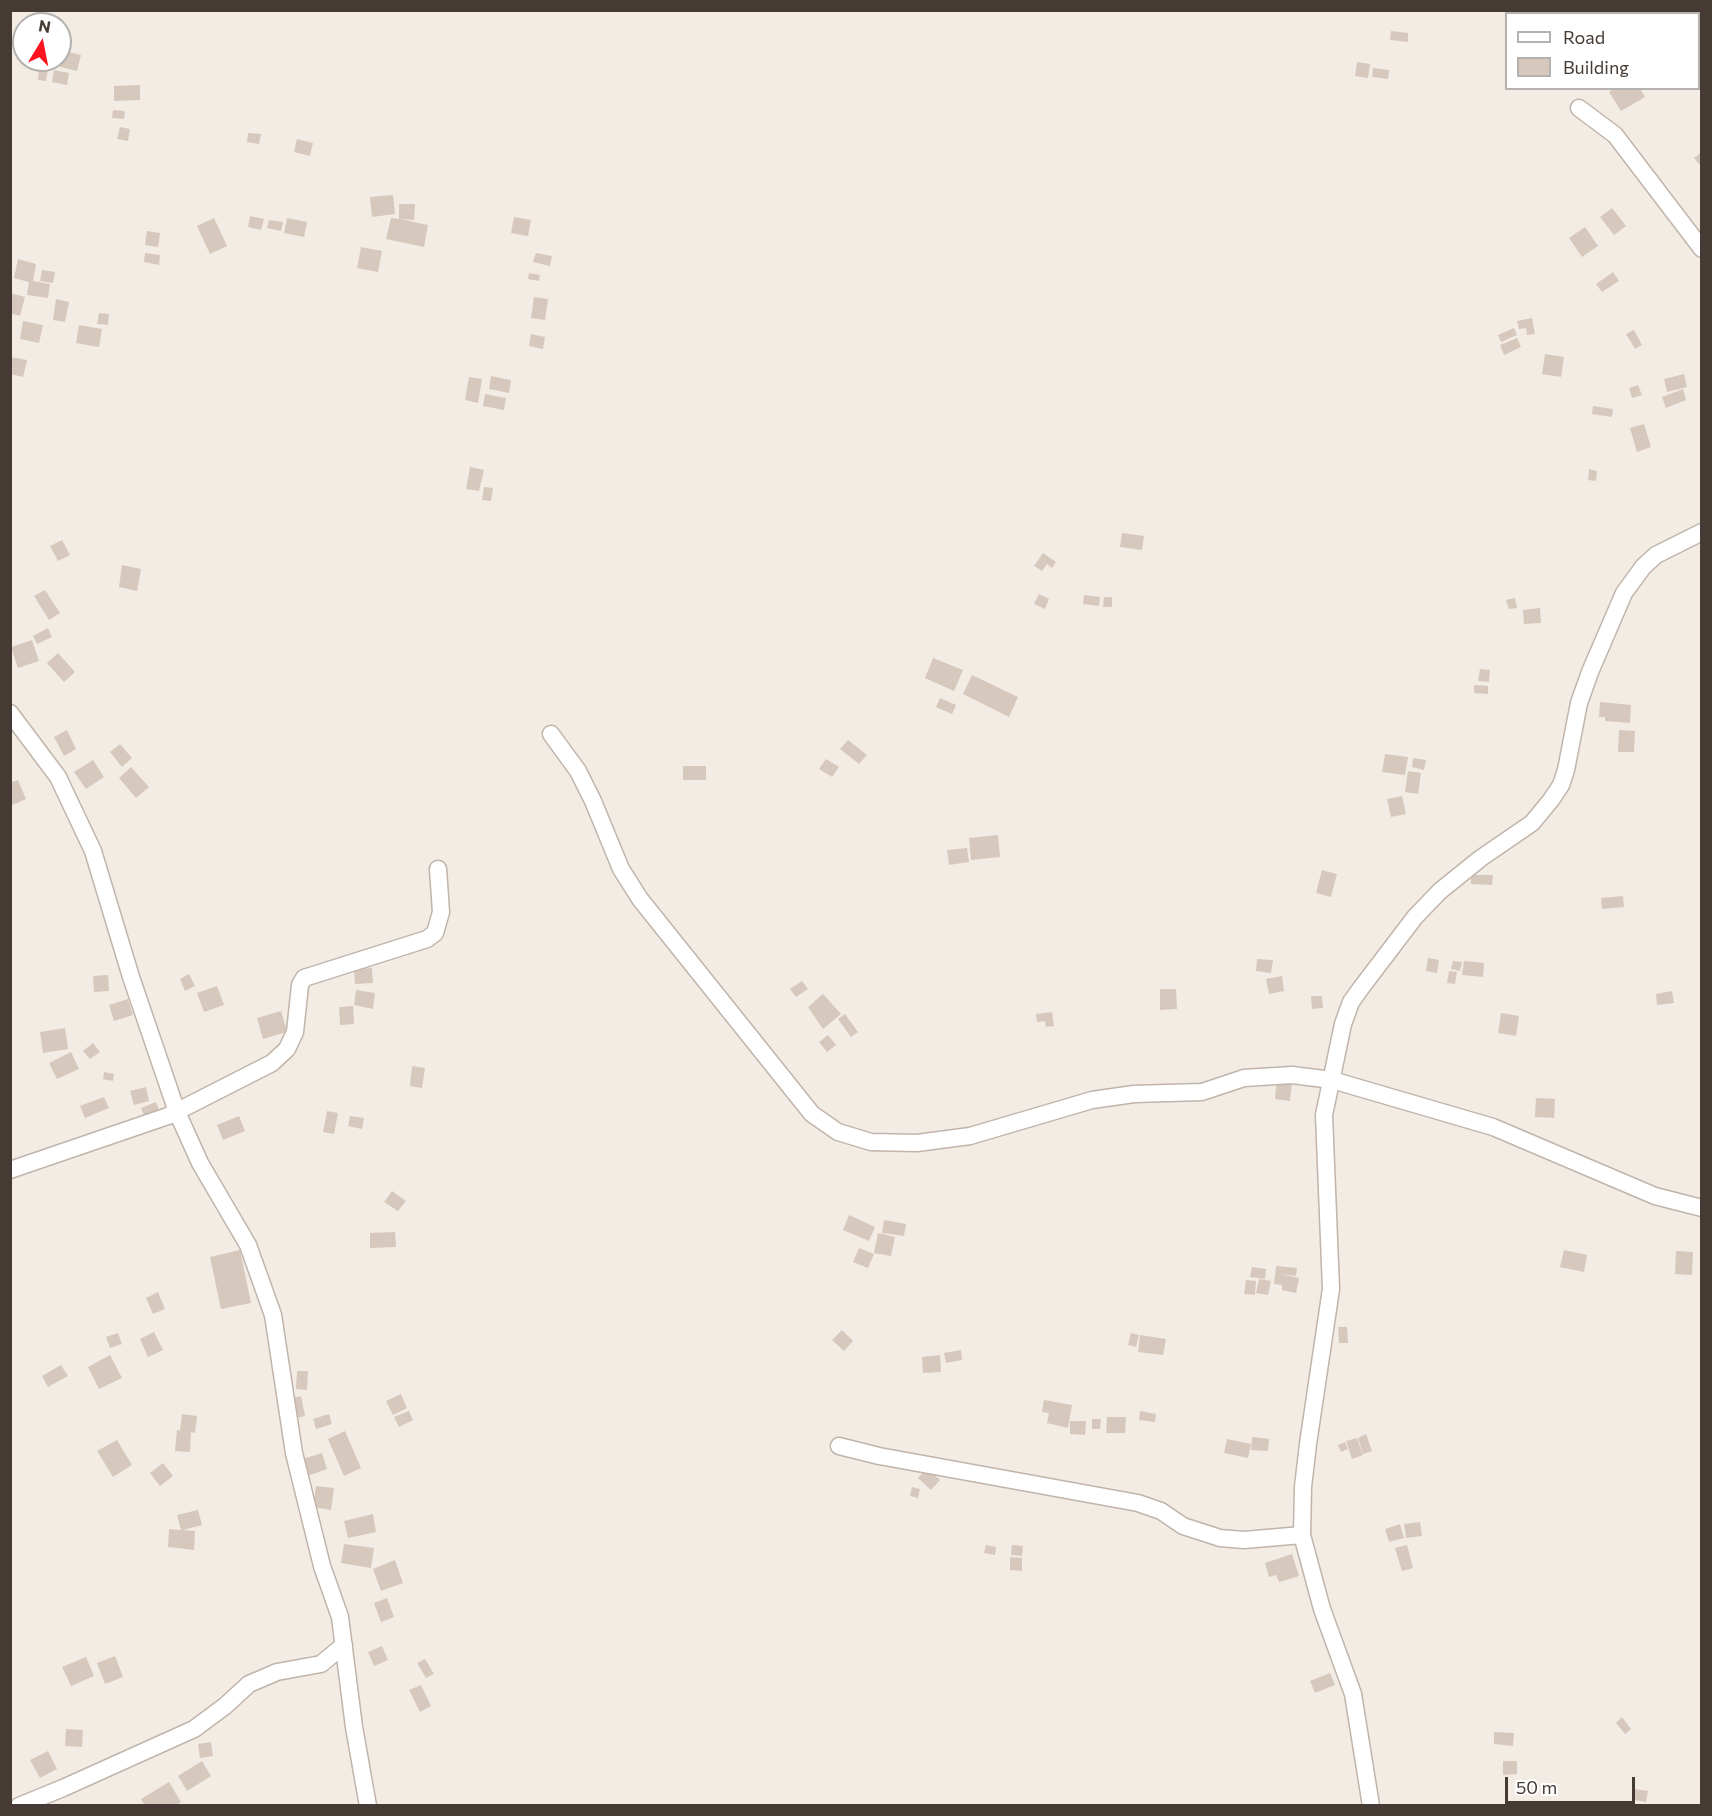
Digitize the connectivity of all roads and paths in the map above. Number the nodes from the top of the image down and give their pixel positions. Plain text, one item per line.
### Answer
1 (1579, 108) dead end
2 (1701, 249) edge
3 (1701, 532) edge
4 (10, 713) edge
5 (551, 734) dead end
6 (438, 869) dead end
7 (1332, 1080) junction
8 (177, 1112) junction
9 (10, 1170) edge
10 (1701, 1208) edge
11 (839, 1446) dead end
12 (1302, 1535) junction
13 (344, 1645) junction
14 (19, 1806) edge
15 (368, 1806) edge
16 (1371, 1806) edge

1 - 2 street
3 - 7 street
4 - 8 street
5 - 7 street
6 - 8 street
7 - 10 street
7 - 12 street
8 - 9 street
8 - 13 street
11 - 12 street
12 - 16 street
13 - 14 street
13 - 15 street

